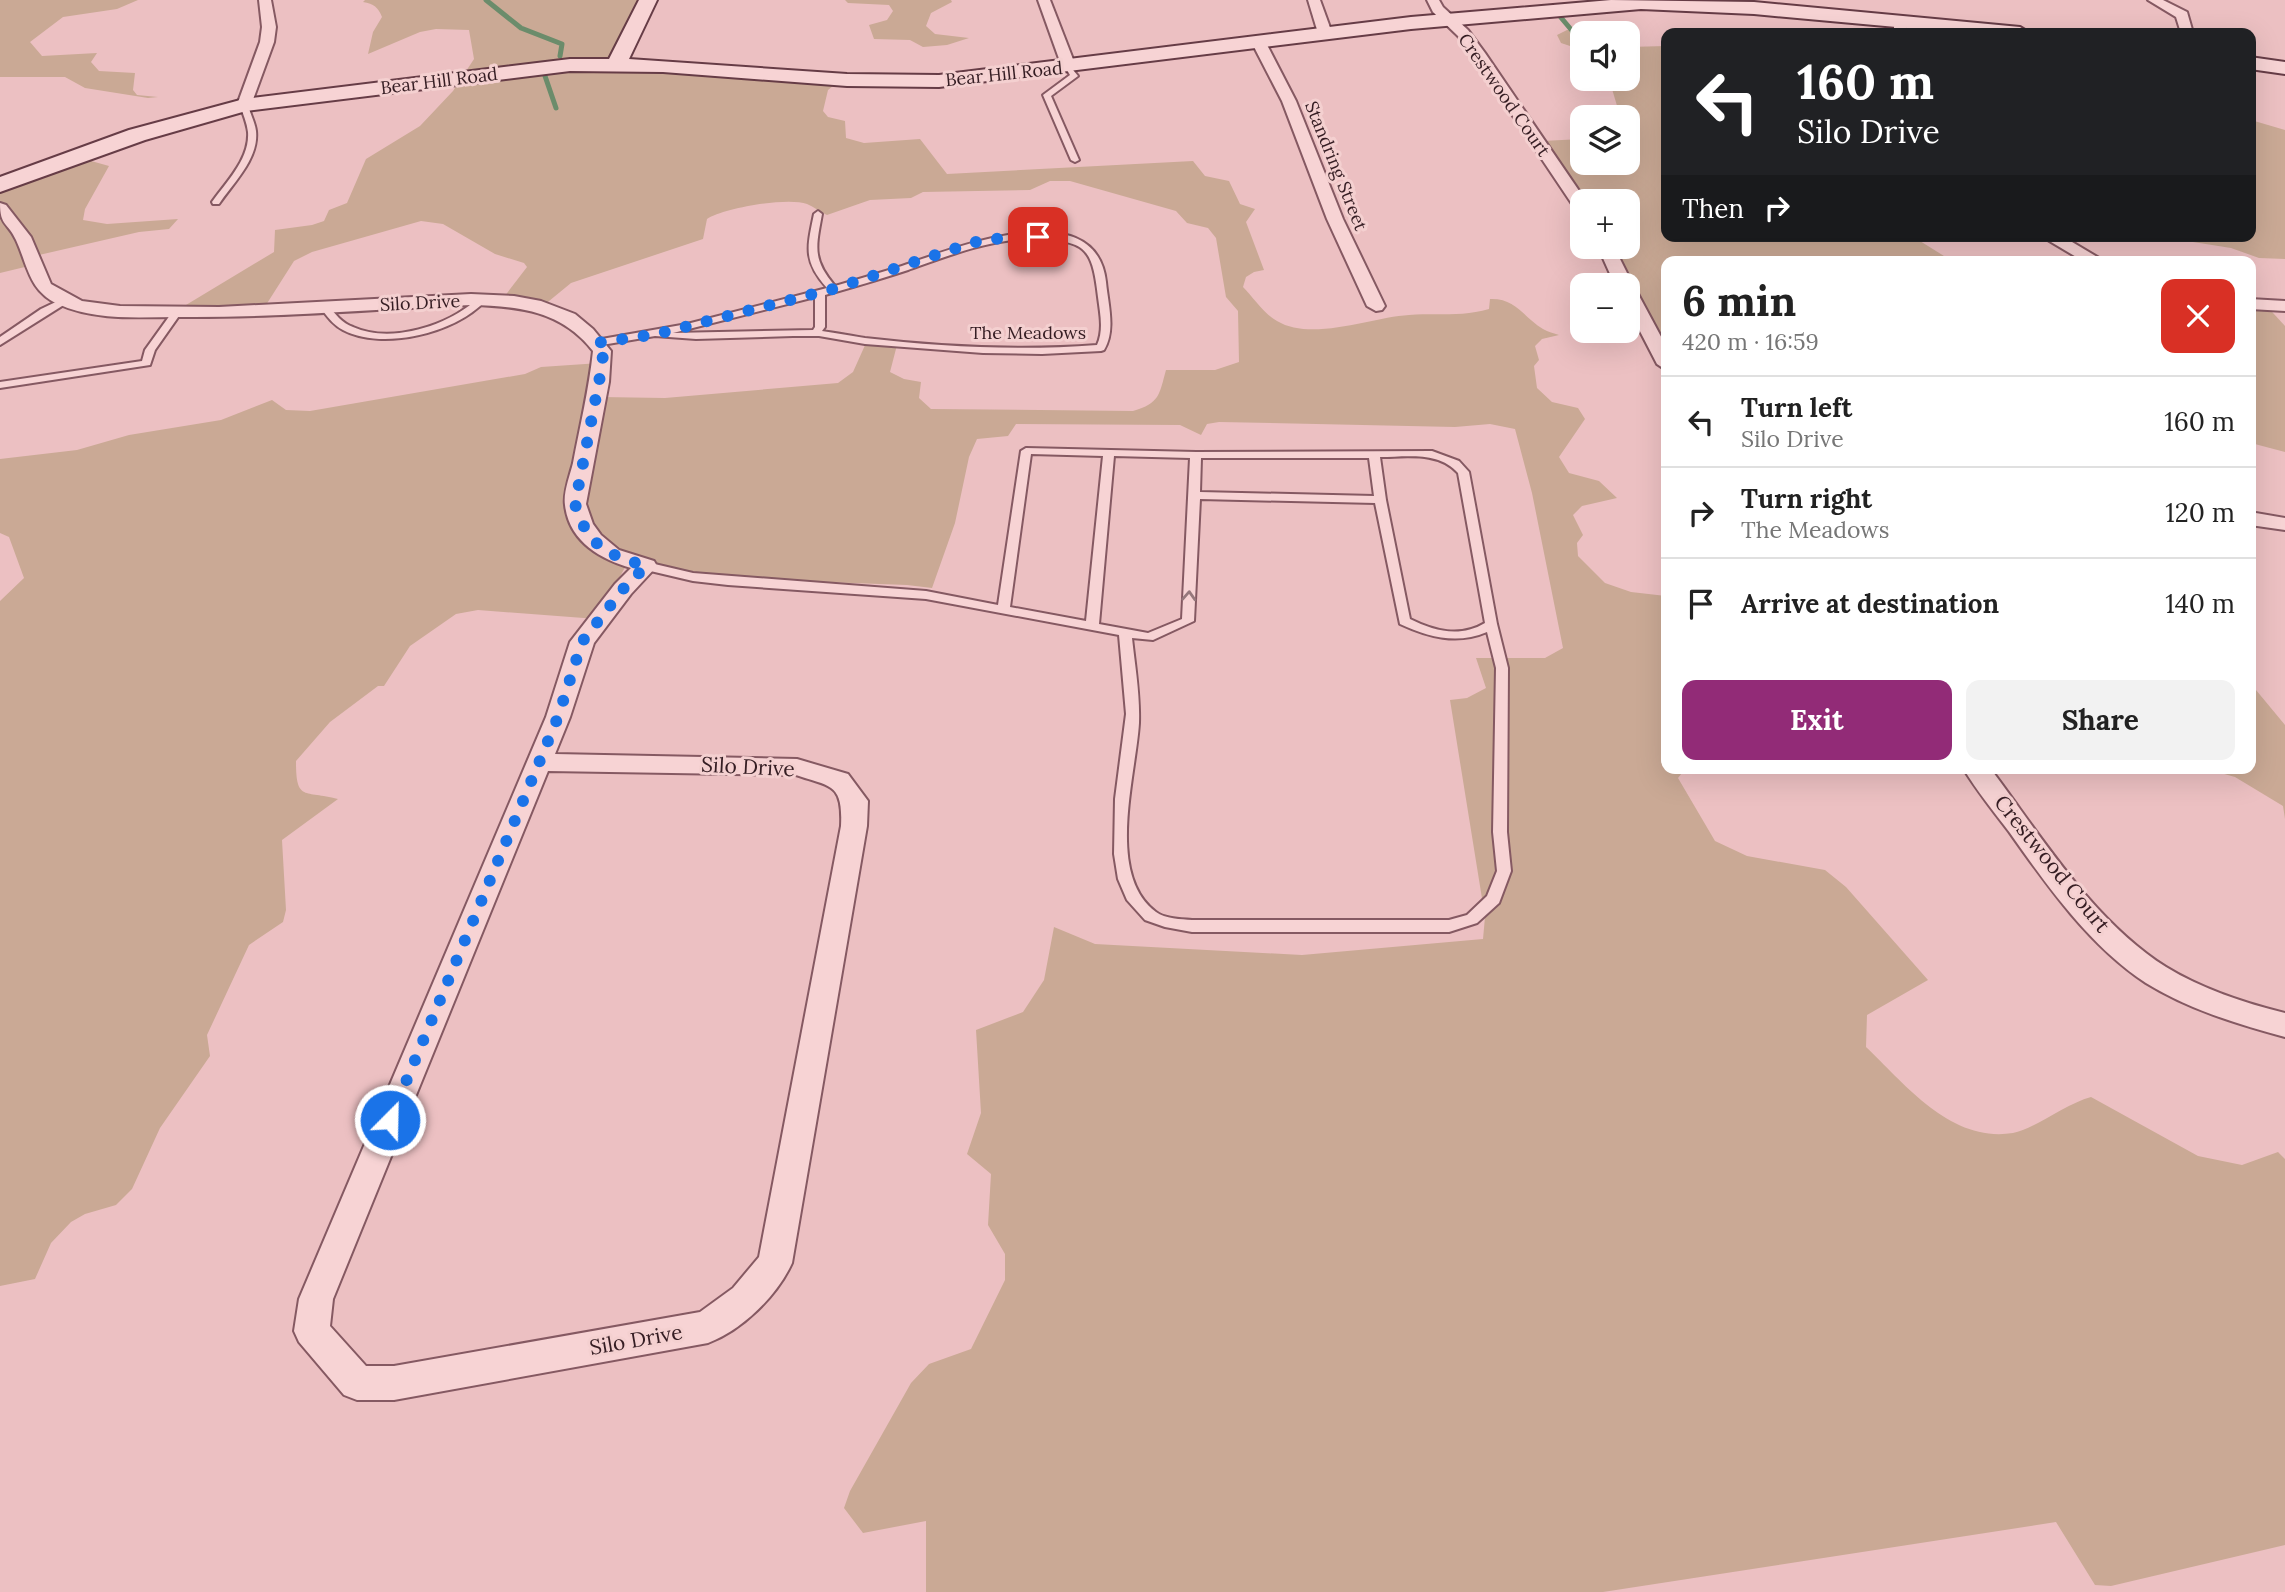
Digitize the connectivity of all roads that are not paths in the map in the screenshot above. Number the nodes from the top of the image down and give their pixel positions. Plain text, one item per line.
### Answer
1 (265, 0) edge
2 (648, 0) edge
3 (1044, 0) edge
4 (1314, 0) edge
5 (1433, 0) edge
6 (2154, 0) edge
7 (1676, 1) edge
8 (1448, 19) junction
9 (1900, 28) edge
10 (2186, 28) edge
11 (1325, 33) junction
12 (1258, 41) junction
13 (617, 63) junction
14 (2256, 64) edge
15 (1069, 67) junction
16 (2285, 68) edge
17 (244, 105) junction
18 (1074, 160) dead end
19 (0, 185) edge
20 (1570, 189) edge
21 (216, 202) dead end
22 (0, 208) edge
23 (818, 214) dead end
24 (2060, 242) edge
25 (2087, 256) edge
26 (833, 289) junction
27 (820, 292) junction
28 (65, 301) junction
29 (480, 301) junction
30 (2256, 304) edge
31 (1376, 306) dead end
32 (2285, 306) edge
33 (325, 307) junction
34 (176, 313) junction
35 (1640, 315) edge
36 (816, 333) junction
37 (657, 334) junction
38 (0, 342) edge
39 (596, 343) junction
40 (1661, 355) edge
41 (0, 385) edge
42 (1109, 453) junction
43 (1374, 454) junction
44 (1196, 455) junction
45 (1194, 495) junction
46 (1380, 500) junction
47 (2256, 518) edge
48 (2285, 524) edge
49 (646, 566) junction
50 (1003, 610) junction
51 (1490, 624) junction
52 (1092, 627) junction
53 (1125, 633) junction
54 (539, 762) junction
55 (1981, 774) edge
56 (2285, 1025) edge

1 - 17 street
2 - 13 street
3 - 15 street
4 - 11 street
5 - 8 street, Crestwood Court
6 - 10 street
7 - 8 street, Bear Hill Road
7 - 9 street, Bear Hill Road
8 - 11 street, Bear Hill Road
8 - 20 street, Crestwood Court
11 - 12 street, Bear Hill Road
12 - 15 street, Bear Hill Road
12 - 31 street, Standring Street
13 - 15 street, Bear Hill Road
13 - 17 street, Bear Hill Road
14 - 16 street
15 - 18 lane
17 - 19 street, Bear Hill Road
17 - 21 lane
22 - 28 street, Silo Drive
23 - 26 lane
24 - 25 street
26 - 27 lane, The Meadows
26 - 36 lane, The Meadows
27 - 36 lane
27 - 37 lane, The Meadows
28 - 34 street, Silo Drive
28 - 38 lane
29 - 33 street, Silo Drive
29 - 33 lane
29 - 39 street, Silo Drive
30 - 32 street
33 - 34 street, Silo Drive
34 - 41 lane
35 - 40 street
36 - 37 lane, The Meadows
37 - 39 lane, The Meadows
39 - 49 street
42 - 44 lane
42 - 50 lane
42 - 52 lane
43 - 44 lane
43 - 46 lane
43 - 51 lane
44 - 45 lane
45 - 46 lane
53 -> 45 lane
46 - 51 lane
47 - 48 street
49 - 50 lane
49 - 54 street, Silo Drive
50 - 52 lane
51 - 53 lane
52 - 53 lane
54 - 54 street, Silo Drive
55 - 56 street, Crestwood Court

